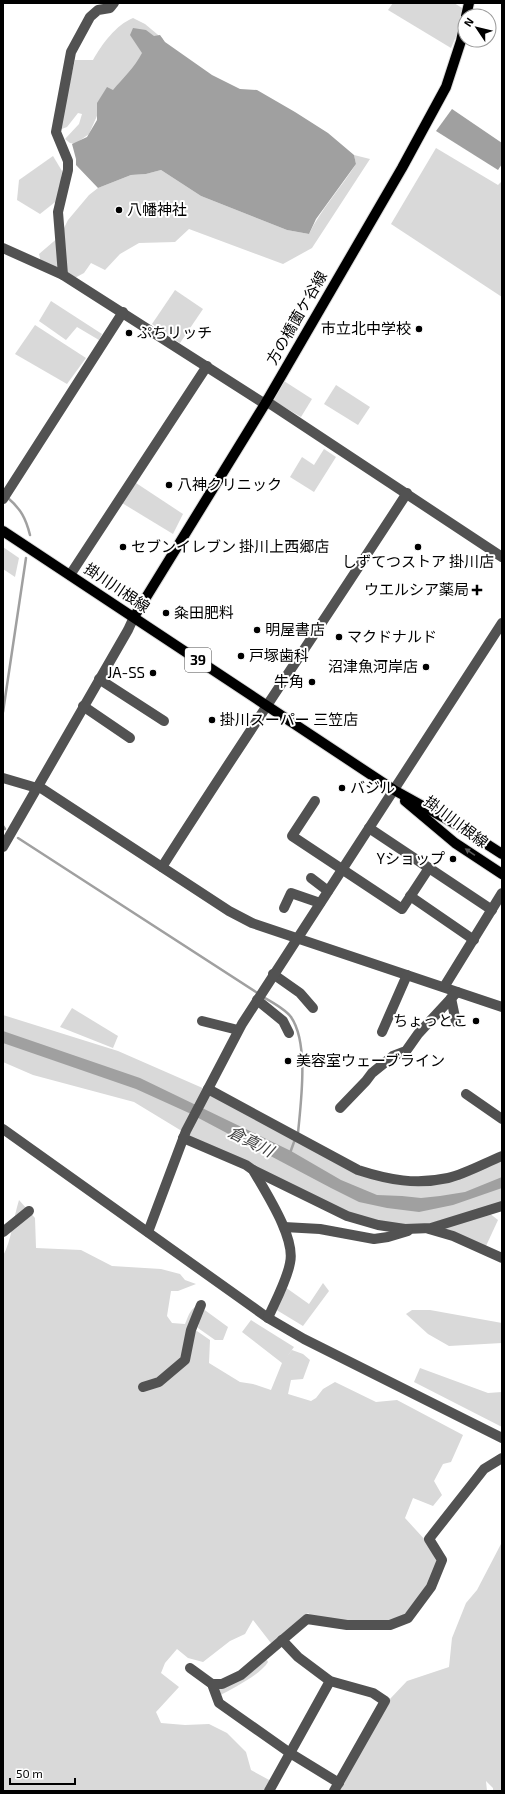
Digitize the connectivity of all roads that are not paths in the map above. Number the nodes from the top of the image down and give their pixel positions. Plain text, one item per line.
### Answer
1 (114, 3) edge
2 (459, 48) edge
3 (3, 248) edge
4 (62, 275) junction
5 (123, 312) junction
6 (207, 366) junction
7 (266, 402) junction
8 (406, 493) junction
9 (3, 499) edge
10 (3, 531) edge
11 (502, 557) edge
12 (70, 575) junction
13 (134, 617) junction
14 (502, 623) edge
15 (99, 679) junction
16 (266, 705) junction
17 (83, 706) junction
18 (164, 721) dead end
19 (130, 738) dead end
20 (3, 778) edge
21 (38, 787) junction
22 (394, 790) junction
23 (315, 801) dead end
24 (369, 828) junction
25 (3, 847) edge
26 (502, 854) edge
27 (162, 867) junction
28 (429, 868) junction
29 (343, 869) junction
30 (502, 874) edge
31 (311, 878) dead end
32 (328, 892) junction
33 (502, 894) edge
34 (410, 896) junction
35 (320, 903) junction
36 (284, 908) dead end
37 (492, 910) junction
38 (296, 939) junction
39 (474, 940) junction
40 (273, 974) junction
41 (407, 975) junction
42 (444, 987) junction
43 (454, 995) junction
44 (257, 1000) junction
45 (502, 1007) edge
46 (313, 1008) dead end
47 (202, 1021) dead end
48 (456, 1022) dead end
49 (238, 1030) junction
50 (382, 1032) dead end
51 (289, 1033) dead end
52 (207, 1090) junction
53 (466, 1094) dead end
54 (340, 1108) dead end
55 (502, 1119) edge
56 (3, 1129) edge
57 (185, 1134) junction
58 (502, 1156) edge
59 (253, 1170) junction
60 (502, 1206) edge
61 (29, 1210) dead end
62 (284, 1227) junction
63 (421, 1228) junction
64 (3, 1232) edge
65 (148, 1232) junction
66 (502, 1258) edge
67 (201, 1305) dead end
68 (268, 1318) junction
69 (143, 1387) dead end
70 (502, 1438) edge
71 (502, 1458) edge
72 (282, 1640) junction
73 (190, 1668) dead end
74 (330, 1681) junction
75 (212, 1684) junction
76 (290, 1753) junction
77 (336, 1787) edge
78 (269, 1791) edge

1 - 4 street
2 - 7 main road, 方の橋薗ケ谷線
3 - 4 street
4 - 5 street
5 - 6 street
5 - 9 street
6 - 7 street
6 - 12 street
7 - 8 street
7 - 13 main road, 方の橋薗ケ谷線
8 - 11 street
8 - 16 street
10 - 12 main road, 掛川川根線 / 39
12 - 13 main road, 掛川川根線 / 39
13 - 15 street
13 - 16 main road, 掛川川根線 / 39
14 - 22 street
15 - 17 street
15 - 18 street
16 - 22 main road, 掛川川根線 / 39
16 - 27 street
17 - 19 street
17 - 21 street
20 - 21 street
21 - 25 street
21 - 27 street
22 - 24 street
22 - 26 main road, 掛川川根線 / 39
30 -> 22 main road, 掛川川根線 / 39
23 - 29 street
24 - 28 street
24 - 29 street
27 - 38 street
28 - 34 street
28 - 37 street
29 - 32 street
29 - 34 street
31 - 32 street
32 - 35 street
33 - 37 street
34 - 39 street
35 - 36 street
35 - 38 street
37 - 39 street
38 - 40 street
38 - 41 street
39 - 42 street
40 - 44 street
40 - 46 street
41 - 42 street
41 - 50 street
42 - 43 street
43 - 45 street
43 - 48 street
43 - 54 street
44 - 49 street
44 - 51 street
47 - 49 street
49 - 52 street
52 - 57 street
52 - 58 street
53 - 55 street
56 - 65 street
57 - 59 street
57 - 65 street
59 - 62 street
59 - 63 street
60 - 63 street
61 - 64 street
62 - 63 street
62 - 68 street
63 - 66 street
65 - 68 street
67 - 69 street
68 - 70 street
71 - 72 street
72 - 74 street
72 - 75 street
73 - 75 street
74 - 76 street
74 - 77 street
75 - 76 street
76 - 77 street
76 - 78 street

